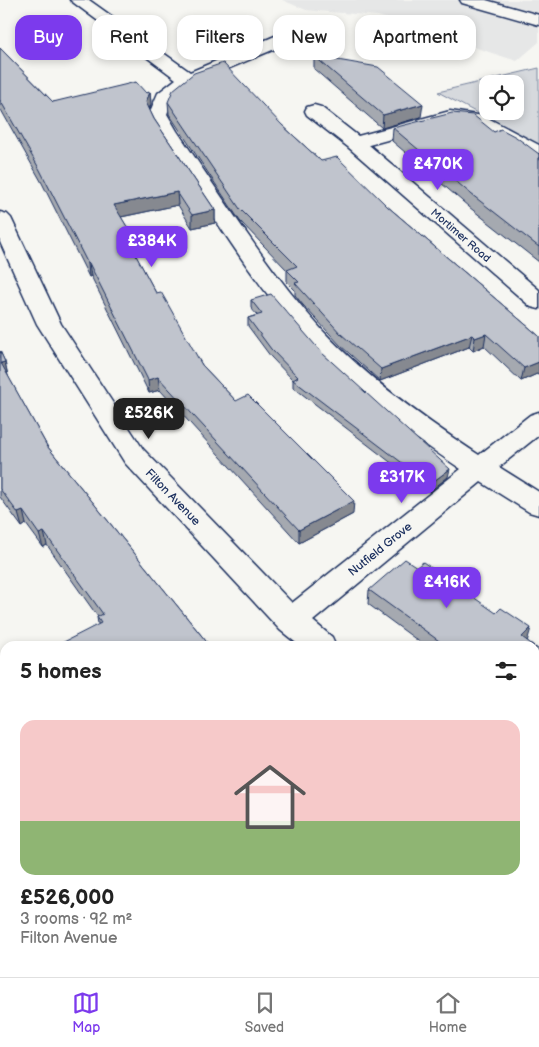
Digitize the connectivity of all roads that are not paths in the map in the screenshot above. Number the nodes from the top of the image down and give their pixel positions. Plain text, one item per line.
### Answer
1 (78, 0) edge
2 (476, 1) edge
3 (536, 23) edge
4 (273, 43) edge
5 (188, 79) junction
6 (314, 111) dead end
7 (355, 143) junction
8 (539, 153) edge
9 (0, 218) edge
10 (539, 302) edge
11 (539, 421) edge
12 (479, 469) junction
13 (539, 505) edge
14 (291, 621) junction
15 (315, 641) edge

1 - 5 street
2 - 3 street
4 - 5 street
5 - 12 street
6 - 7 street, Mortimer Road
7 - 8 street
7 - 10 street, Mortimer Road
9 - 14 street, Filton Avenue
11 - 12 street, Nutfield Grove
12 - 13 street
12 - 14 street, Nutfield Grove
14 - 15 street, Filton Avenue

